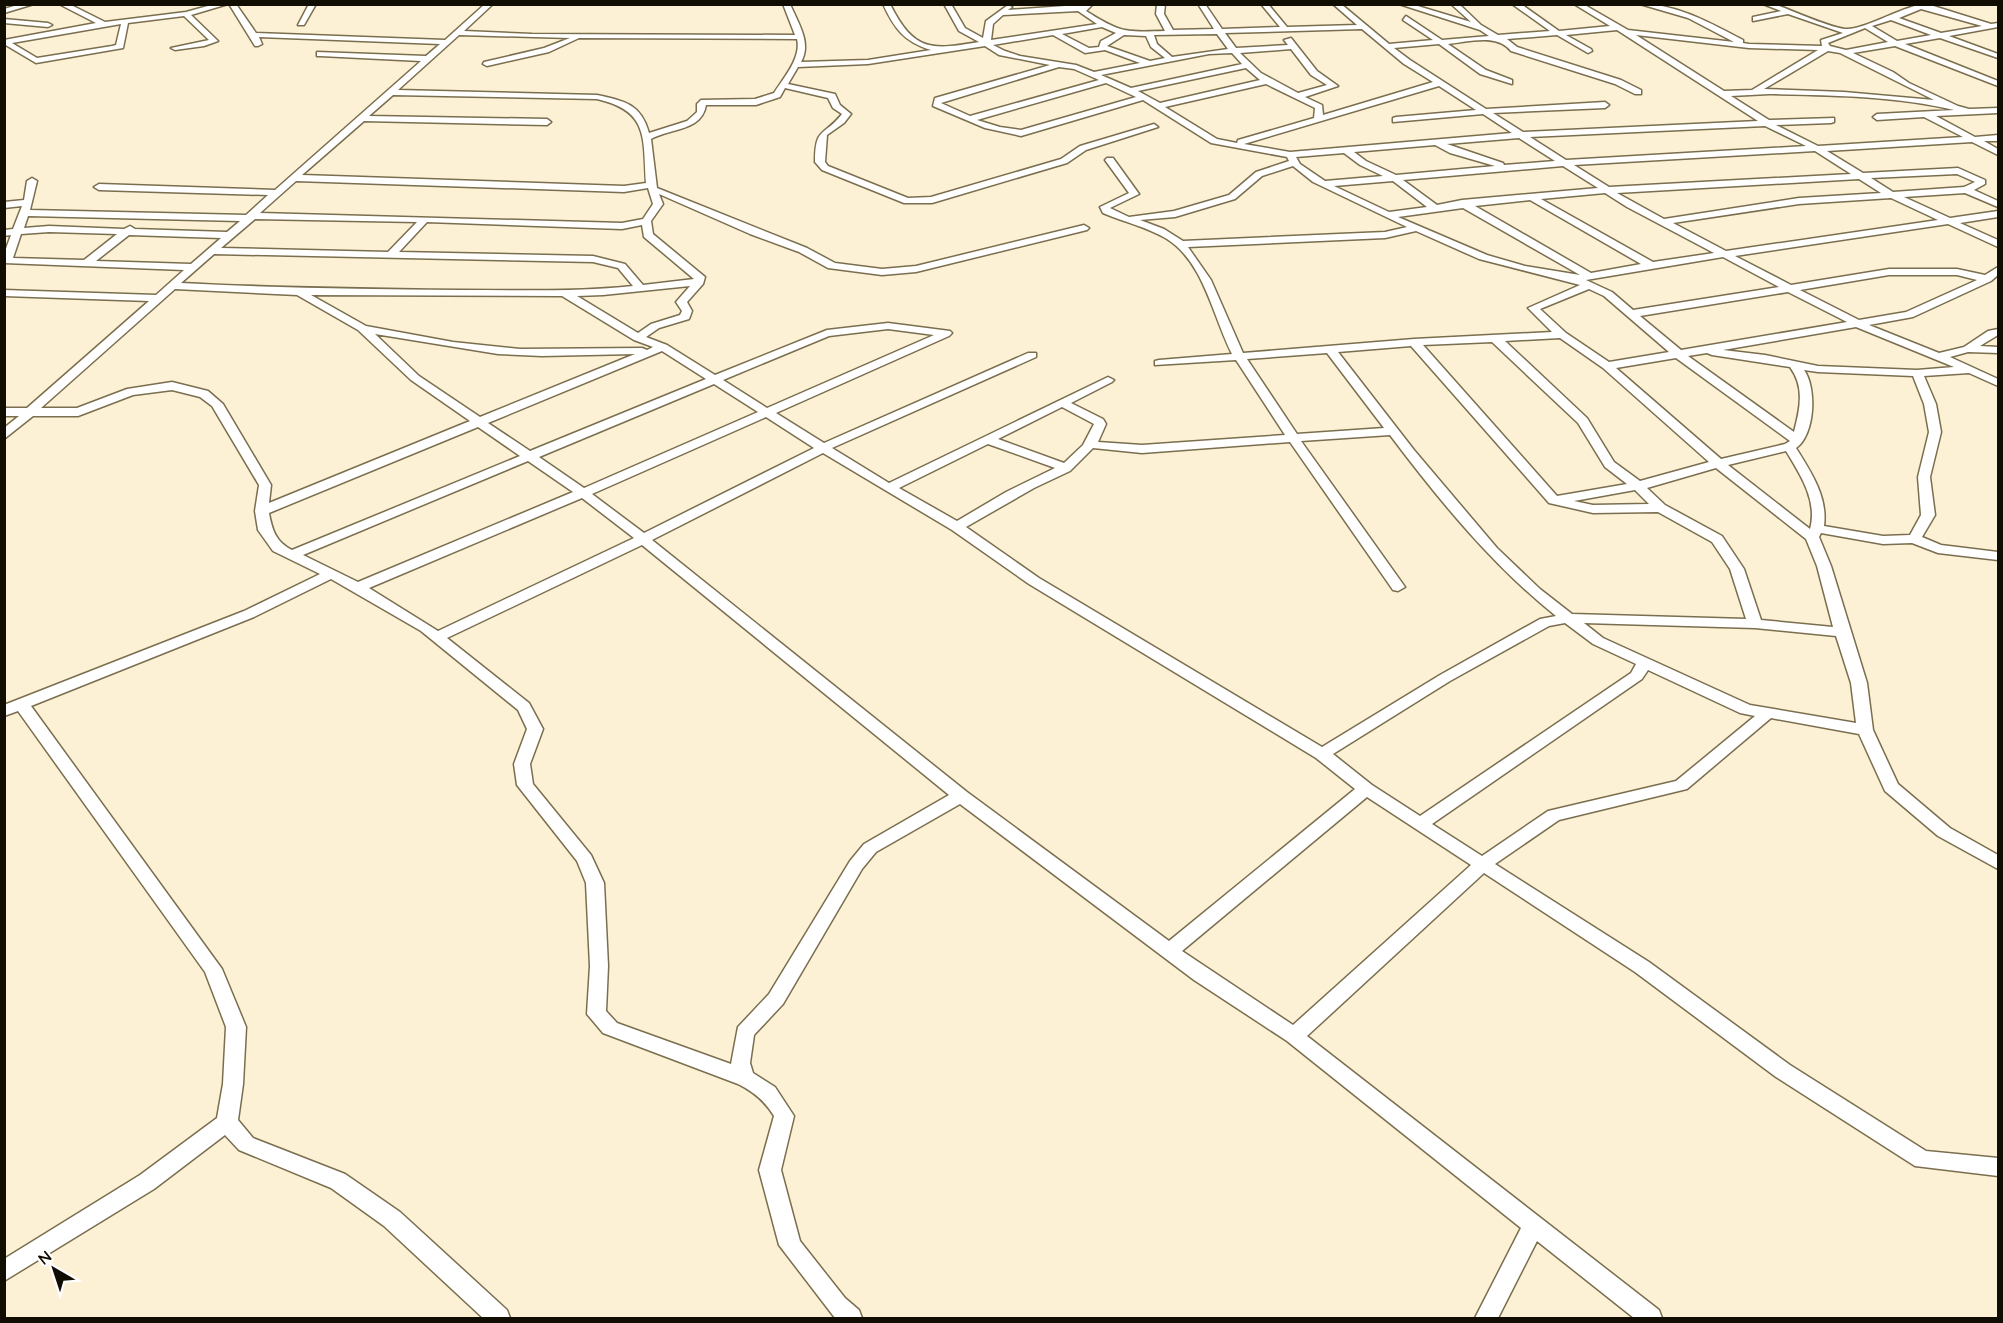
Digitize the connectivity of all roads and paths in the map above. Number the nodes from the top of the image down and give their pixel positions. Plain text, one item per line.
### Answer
1 (31, 4) edge
2 (62, 4) edge
3 (225, 4) edge
4 (232, 4) edge
5 (313, 4) edge
6 (490, 4) edge
7 (786, 4) edge
8 (886, 4) edge
9 (947, 4) edge
10 (1008, 4) edge
11 (1090, 4) edge
12 (1161, 4) edge
13 (1201, 4) edge
14 (1264, 4) edge
15 (1336, 4) edge
16 (1402, 4) edge
17 (1454, 4) edge
18 (1515, 4) edge
19 (1577, 4) edge
20 (1643, 4) edge
21 (1766, 4) edge
22 (1899, 4) edge
23 (1919, 6) edge
24 (1081, 9) junction
25 (4, 11) edge
26 (1788, 12) junction
27 (1001, 13) junction
28 (186, 14) junction
29 (1889, 17) junction
30 (1406, 18) dead end
31 (1756, 19) dead end
32 (4, 21) edge
33 (125, 21) junction
34 (301, 23) dead end
35 (104, 24) junction
36 (1103, 25) junction
37 (48, 26) dead end
38 (1866, 26) junction
39 (1363, 27) junction
40 (1996, 27) edge
41 (1483, 28) junction
42 (1283, 30) junction
43 (1621, 30) junction
44 (1220, 31) junction
45 (1170, 32) junction
46 (1847, 32) junction
47 (459, 33) junction
48 (1055, 33) junction
49 (1122, 33) junction
50 (1149, 33) junction
51 (1558, 33) junction
52 (254, 35) junction
53 (585, 36) junction
54 (1942, 36) junction
55 (800, 37) junction
56 (1495, 37) junction
57 (5, 42) edge
58 (448, 42) junction
59 (984, 42) junction
60 (1442, 42) junction
61 (258, 44) dead end
62 (1898, 44) junction
63 (1387, 46) junction
64 (1749, 46) junction
65 (1294, 47) junction
66 (175, 48) dead end
67 (1105, 48) junction
68 (1827, 48) junction
69 (941, 50) junction
70 (1233, 50) junction
71 (1588, 51) dead end
72 (1846, 52) junction
73 (320, 54) dead end
74 (1998, 56) edge
75 (1169, 58) junction
76 (430, 59) junction
77 (1148, 63) junction
78 (487, 64) dead end
79 (1063, 64) junction
80 (795, 65) junction
81 (1249, 65) junction
82 (1090, 75) junction
83 (1104, 81) junction
84 (1266, 81) junction
85 (1509, 82) dead end
86 (1440, 83) junction
87 (782, 84) junction
88 (1998, 84) edge
89 (1129, 91) junction
90 (1638, 92) dead end
91 (1754, 92) junction
92 (392, 93) junction
93 (1723, 94) junction
94 (1298, 96) junction
95 (1144, 97) junction
96 (1605, 105) dead end
97 (1158, 106) junction
98 (1954, 106) junction
99 (1998, 110) edge
100 (1982, 111) junction
101 (1485, 112) junction
102 (1969, 112) junction
103 (1927, 115) junction
104 (1876, 117) dead end
105 (363, 118) junction
106 (970, 119) junction
107 (1998, 119) edge
108 (1318, 120) junction
109 (1396, 120) dead end
110 (1830, 120) dead end
111 (548, 122) dead end
112 (1768, 124) junction
113 (1154, 127) dead end
114 (1520, 135) junction
115 (647, 138) junction
116 (1998, 138) edge
117 (1973, 139) junction
118 (1438, 143) junction
119 (1232, 144) junction
120 (1818, 148) junction
121 (1347, 151) junction
122 (1998, 153) edge
123 (1292, 159) junction
124 (1110, 160) dead end
125 (1563, 163) junction
126 (1509, 167) junction
127 (1864, 177) junction
128 (296, 178) junction
129 (1395, 178) junction
130 (32, 181) dead end
131 (1324, 184) junction
132 (99, 187) dead end
133 (652, 187) junction
134 (1605, 189) junction
135 (1966, 190) junction
136 (279, 193) junction
137 (1890, 194) junction
138 (1531, 197) junction
139 (1462, 203) junction
140 (1998, 204) edge
141 (4, 205) edge
142 (26, 208) junction
143 (1434, 208) junction
144 (145, 214) junction
145 (1998, 214) edge
146 (1389, 215) junction
147 (252, 217) junction
148 (425, 219) junction
149 (1127, 219) junction
150 (646, 221) junction
151 (1949, 221) junction
152 (1662, 222) junction
153 (1084, 228) dead end
154 (1418, 228) junction
155 (18, 231) junction
156 (127, 231) junction
157 (4, 233) edge
158 (228, 235) junction
159 (1179, 244) junction
160 (1998, 244) edge
161 (213, 251) junction
162 (1726, 255) junction
163 (389, 256) junction
164 (87, 262) junction
165 (1651, 265) junction
166 (195, 267) junction
167 (1998, 270) edge
168 (1988, 279) junction
169 (1590, 281) junction
170 (699, 282) junction
171 (175, 286) junction
172 (640, 288) junction
173 (1790, 288) junction
174 (300, 292) junction
175 (4, 293) edge
176 (565, 293) junction
177 (160, 298) junction
178 (1630, 314) junction
179 (1857, 324) junction
180 (362, 328) junction
181 (1998, 332) edge
182 (1562, 335) junction
183 (638, 338) junction
184 (1495, 338) junction
185 (1414, 342) junction
186 (657, 349) junction
187 (1330, 349) junction
188 (1968, 349) junction
189 (1692, 350) junction
190 (1998, 350) edge
191 (1677, 353) junction
192 (1032, 355) dead end
193 (1239, 356) junction
194 (1938, 357) junction
195 (1159, 363) dead end
196 (1796, 365) junction
197 (1607, 366) junction
198 (1971, 370) junction
199 (1917, 373) junction
200 (712, 378) junction
201 (1108, 380) dead end
202 (1998, 383) edge
203 (1062, 403) junction
204 (4, 412) edge
205 (768, 412) junction
206 (29, 413) junction
207 (477, 422) junction
208 (1393, 431) junction
209 (4, 435) edge
210 (1294, 438) junction
211 (987, 440) junction
212 (1089, 444) junction
213 (1794, 444) junction
214 (824, 447) junction
215 (529, 457) junction
216 (1718, 463) junction
217 (1066, 468) junction
218 (1638, 486) junction
219 (889, 488) junction
220 (583, 493) junction
221 (1554, 500) junction
222 (1660, 508) junction
223 (262, 511) junction
224 (957, 527) junction
225 (1815, 533) junction
226 (643, 539) junction
227 (1914, 539) junction
228 (291, 555) junction
229 (1998, 556) edge
230 (330, 574) junction
231 (358, 587) junction
232 (1398, 587) dead end
233 (1567, 618) junction
234 (1755, 624) junction
235 (1842, 632) junction
236 (437, 637) junction
237 (1644, 663) junction
238 (13, 707) edge
239 (1768, 713) junction
240 (1865, 730) junction
241 (1322, 754) junction
242 (1366, 789) junction
243 (961, 796) junction
244 (1420, 824) junction
245 (1998, 863) edge
246 (1483, 864) junction
247 (1170, 951) junction
248 (1294, 1036) junction
249 (745, 1078) junction
250 (227, 1122) junction
251 (1998, 1167) edge
252 (1533, 1226) junction
253 (4, 1271) edge
254 (499, 1318) edge
255 (851, 1318) edge
256 (1486, 1318) edge
257 (1651, 1318) edge

1 - 25 street
2 - 35 street
3 - 28 street
4 - 52 street
5 - 34 street
6 - 47 street
7 - 55 street
8 - 69 street
9 - 59 street
10 - 27 street
11 - 24 street
12 - 45 street
13 - 44 street
14 - 42 street
15 - 39 street
16 - 41 street
17 - 41 street
18 - 51 street
19 - 43 street
20 - 64 street
21 - 26 street
22 - 23 street
23 - 29 street
23 - 40 street
24 - 27 street
24 - 36 street
26 - 31 street
26 - 46 street
27 - 59 street
28 - 33 street
28 - 66 street
29 - 38 street
29 - 54 street
30 - 60 street
32 - 37 street
33 - 35 street
33 - 57 street
35 - 57 street
36 - 48 street
36 - 49 street
38 - 46 street
38 - 62 street
39 - 42 street
39 - 63 street
40 - 54 street
41 - 56 street
42 - 44 street
42 - 65 street
43 - 51 street
43 - 64 street
43 - 93 street
44 - 45 street
44 - 70 street
45 - 50 street
46 - 68 street
47 - 53 street
47 - 58 street
48 - 59 street
48 - 67 street
49 - 50 street
49 - 67 street
50 - 75 street
51 - 56 street
51 - 71 street
52 - 58 street
52 - 61 street
53 - 55 street
53 - 78 street
54 - 62 street
54 - 74 street
55 - 80 street
56 - 60 street
56 - 90 street
58 - 76 street
59 - 69 street
59 - 79 street
60 - 63 street
60 - 85 street
62 - 72 street
62 - 88 street
63 - 86 street
64 - 68 street
65 - 70 street
65 - 94 street
67 - 77 street
68 - 72 street
68 - 91 street
69 - 80 street
70 - 75 street
70 - 81 street
72 - 98 street
73 - 76 street
75 - 77 street
76 - 92 street
77 - 82 street
79 - 82 street
79 - 106 street
80 - 87 street
81 - 84 street
81 - 89 street
82 - 83 street
83 - 89 street
83 - 106 street
84 - 94 street
84 - 97 street
86 - 101 street
86 - 108 street
87 - 113 street
87 - 115 street
89 - 95 street
91 - 93 street
91 - 98 street
92 - 105 street
92 - 115 street
93 - 112 street
94 - 108 street
95 - 97 street
95 - 106 street
96 - 101 street
97 - 119 street
98 - 102 street
99 - 100 street
100 - 102 street
100 - 107 street
101 - 109 street
101 - 114 street
102 - 103 street
103 - 104 street
103 - 117 street
105 - 111 street
105 - 128 street
108 - 119 street
110 - 112 street
112 - 114 street
112 - 120 street
114 - 118 street
114 - 125 street
115 - 133 street
116 - 117 street
117 - 120 street
117 - 122 street
118 - 121 street
118 - 126 street
119 - 123 street
120 - 125 street
120 - 127 street
121 - 123 street
121 - 129 street
123 - 131 street
123 - 149 street
124 - 149 street
125 - 126 street
125 - 134 street
126 - 129 street
127 - 134 street
127 - 135 street
127 - 137 street
128 - 133 street
128 - 136 street
129 - 131 street
129 - 143 street
130 - 142 street
131 - 146 street
132 - 136 street
133 - 150 street
133 - 153 street
134 - 138 street
134 - 152 street
135 - 137 street
135 - 140 street
136 - 147 street
137 - 151 street
137 - 152 street
138 - 139 street
138 - 165 street
139 - 143 street
139 - 169 street
141 - 142 street
142 - 144 street
142 - 155 street
143 - 146 street
144 - 147 street
144 - 156 street
145 - 151 street
146 - 154 street
147 - 148 street
147 - 158 street
148 - 150 street
148 - 163 street
149 - 159 street
150 - 170 street
151 - 160 street
151 - 162 street
152 - 162 street
154 - 159 street
154 - 169 street
155 - 156 street
155 - 157 street
155 - 164 street
156 - 158 street
156 - 164 street
158 - 161 street
159 - 193 street
161 - 163 street
161 - 166 street
162 - 165 street
162 - 173 street
163 - 172 street
164 - 166 street
165 - 169 street
166 - 171 street
167 - 168 street
168 - 173 street
168 - 179 street
169 - 178 street
169 - 182 street
170 - 172 street
170 - 183 street
171 - 174 street
171 - 177 street
172 - 176 street
173 - 178 street
173 - 179 street
174 - 176 street
174 - 180 street
175 - 177 street
176 - 183 street
177 - 206 street
178 - 191 street
179 - 189 street
179 - 194 street
180 - 186 street
180 - 207 street
181 - 188 street
182 - 184 street
182 - 197 street
183 - 186 street
184 - 185 street
184 - 218 street
185 - 187 street
185 - 221 street
186 - 200 street
186 - 207 street
187 - 193 street
187 - 208 street
188 - 190 street
188 - 194 street
189 - 191 street
189 - 196 street
191 - 197 street
191 - 213 street
192 - 214 street
193 - 195 street
193 - 210 street
194 - 198 street
196 - 199 street
196 - 213 street
197 - 216 street
198 - 199 street
198 - 202 street
199 - 227 street
200 - 205 street
200 - 205 street
200 - 215 street
201 - 203 street
203 - 211 street
203 - 212 street
204 - 206 street
205 - 214 street
205 - 220 street
206 - 209 street
206 - 223 street
207 - 215 street
207 - 223 street
208 - 210 street
208 - 233 street
210 - 212 street
210 - 232 street
211 - 217 street
211 - 219 street
212 - 217 street
213 - 216 street
213 - 225 street
214 - 219 street
214 - 226 street
215 - 220 street
215 - 228 street
216 - 218 street
216 - 225 street
217 - 224 street
218 - 221 street
218 - 222 street
219 - 224 street
220 - 226 street
220 - 231 street
221 - 222 street
222 - 234 street
223 - 228 street
224 - 241 street
225 - 227 street
225 - 235 street
226 - 236 street
226 - 243 street
227 - 229 street
228 - 230 street
230 - 231 street
230 - 238 street
231 - 236 street
233 - 234 street
233 - 237 street
233 - 241 street
234 - 235 street
235 - 240 street
236 - 249 street
237 - 239 street
237 - 244 street
238 - 250 street
239 - 240 street
239 - 246 street
240 - 245 street
241 - 242 street
242 - 244 street
242 - 247 street
243 - 247 street
243 - 249 street
244 - 246 street
246 - 248 street
246 - 251 street
247 - 248 street
248 - 252 street
249 - 255 street
250 - 253 street
250 - 254 street
252 - 256 street
252 - 257 street

